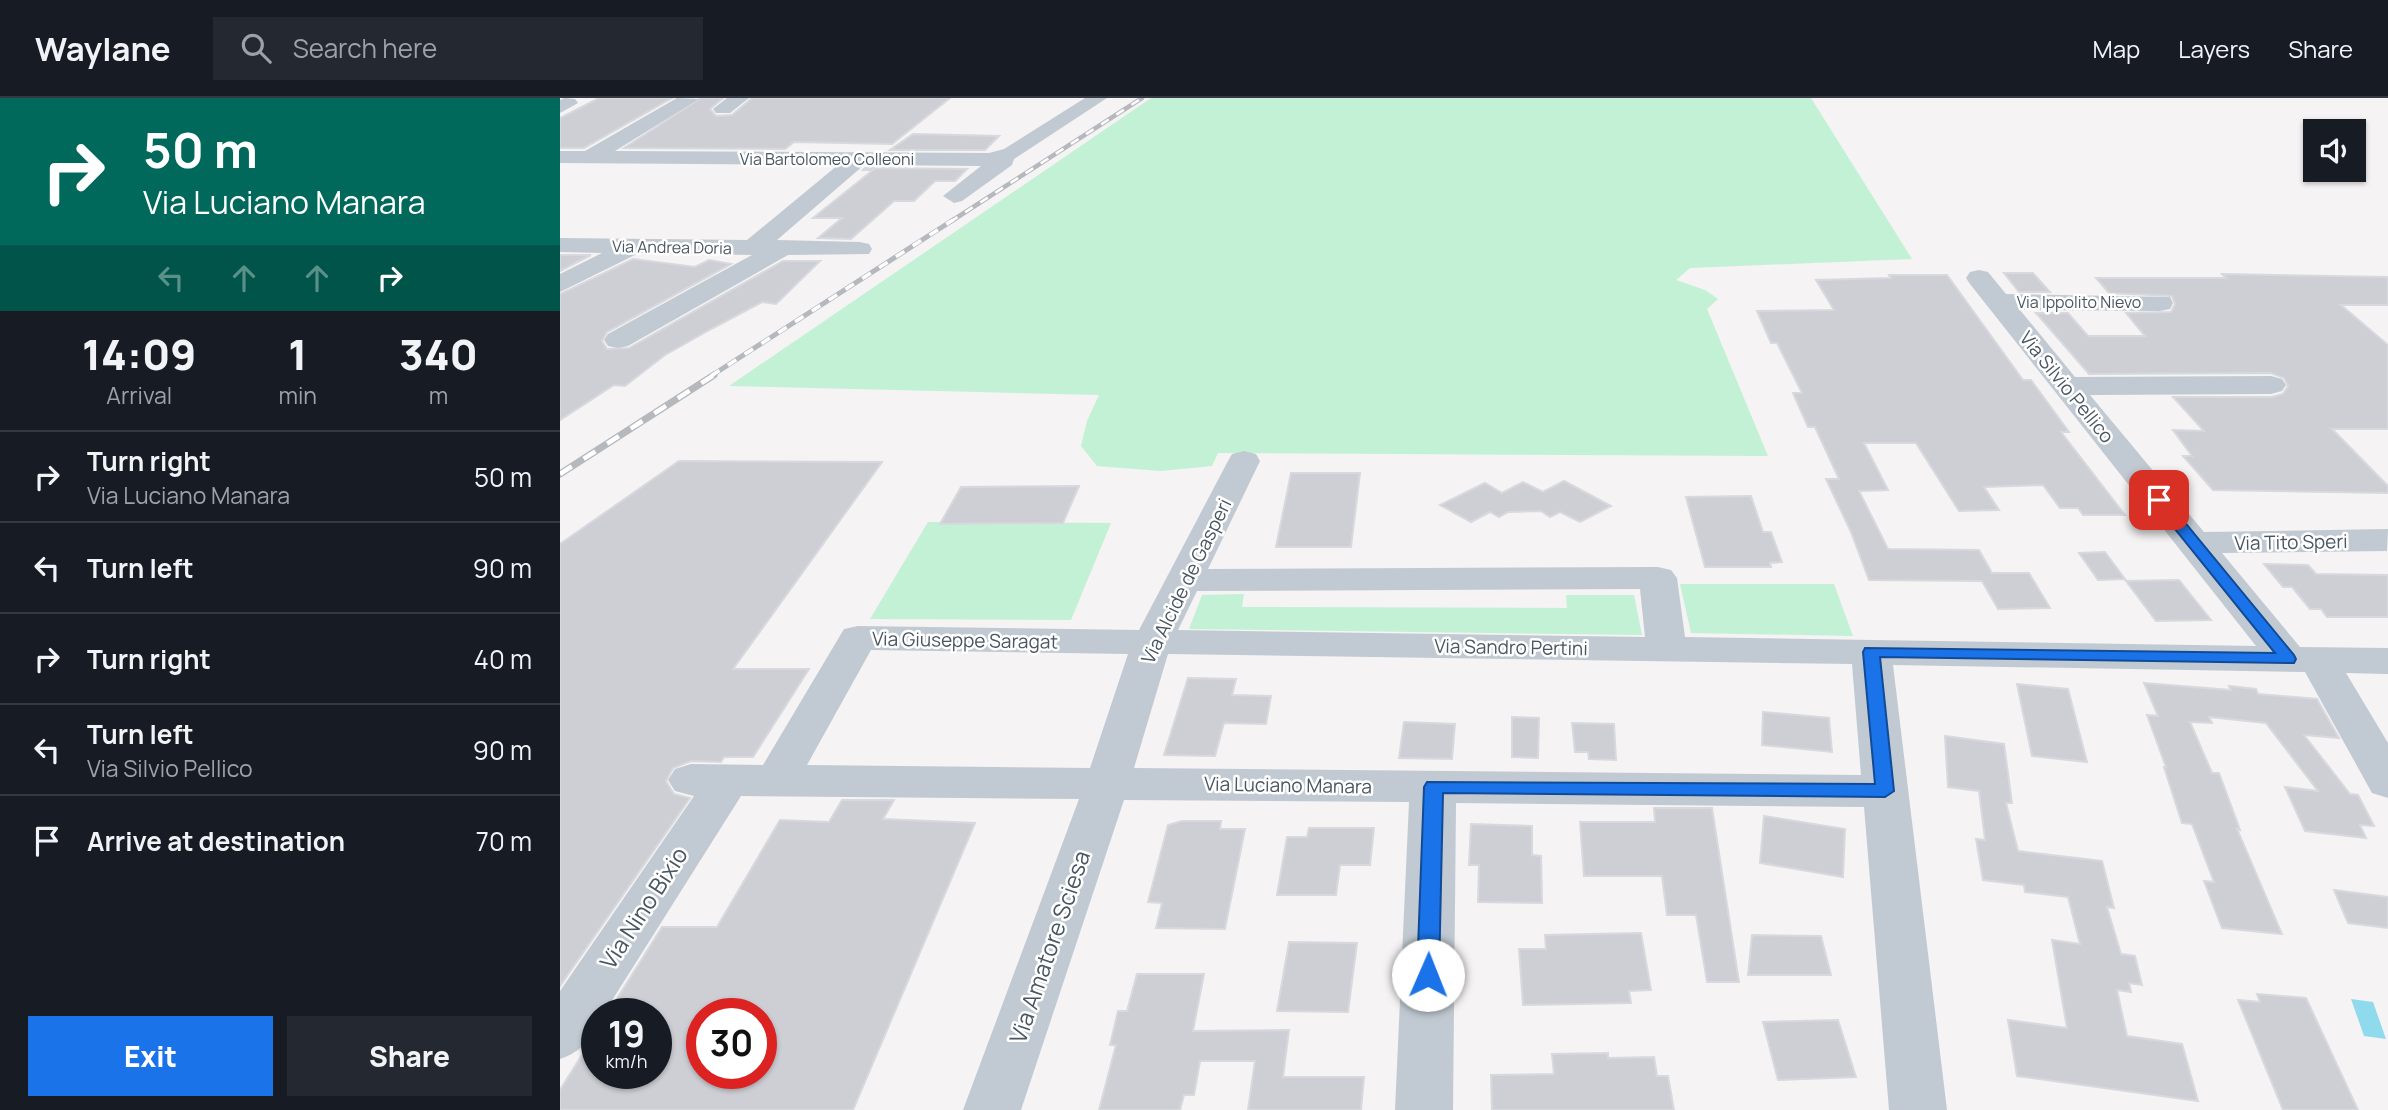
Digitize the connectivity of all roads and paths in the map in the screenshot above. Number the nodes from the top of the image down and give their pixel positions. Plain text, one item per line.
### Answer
1 (740, 98) edge
2 (1098, 98) edge
3 (689, 99) edge
4 (723, 109) dead end
5 (1041, 115) dead end
6 (1070, 116) junction
7 (560, 157) edge
8 (589, 157) junction
9 (859, 159) junction
10 (991, 160) junction
11 (954, 196) dead end
12 (560, 245) edge
13 (635, 246) junction
14 (753, 248) junction
15 (783, 248) junction
16 (860, 249) dead end
17 (560, 284) edge
18 (1988, 290) joint
19 (2160, 303) dead end
20 (618, 340) dead end
21 (2270, 385) dead end
22 (2067, 386) junction
23 (1244, 461) dead end
24 (2387, 540) edge
25 (2194, 543) junction
26 (1184, 580) junction
27 (1152, 642) junction
28 (1666, 649) junction
29 (1871, 652) junction
30 (2303, 659) junction
31 (2388, 661) edge
32 (732, 781) junction
33 (2388, 782) edge
34 (1107, 784) junction
35 (1433, 787) junction
36 (1885, 791) junction
37 (560, 1036) edge
38 (992, 1110) edge
39 (1424, 1110) edge
40 (1918, 1110) edge

1 - 4 street
2 - 6 street
3 - 8 street
5 - 6 street
6 - 10 street
7 - 8 street, Via Bartolomeo Colleoni
8 - 9 street, Via Bartolomeo Colleoni
9 - 10 street, Via Bartolomeo Colleoni
9 - 14 street
10 - 11 street
12 - 13 street, Via Andrea Doria
13 - 14 street, Via Andrea Doria
13 - 17 street
14 - 15 street, Via Andrea Doria
15 - 16 street, Via Andrea Doria
15 - 20 street, Via Andrea Doria
18 - 19 street, Via Ippolito Nievo
18 - 22 street, Via Silvio Pellico
21 - 22 street
22 - 25 street, Via Silvio Pellico
23 - 26 street, Via Alcide de Gasperi
24 - 25 street, Via Tito Speri
25 - 30 street, Via Silvio Pellico
26 - 27 street, Via Alcide de Gasperi
26 - 28 street
27 - 28 street, Via Sandro Pertini
27 - 32 street, Via Giuseppe Saragat
27 - 34 street, Via Alcide de Gasperi
28 - 29 street, Via Sandro Pertini
29 - 30 street, Via Sandro Pertini
29 - 36 street
30 - 31 street, Via Sandro Pertini
30 - 33 street, Via Silvio Pellico
32 - 34 street, Via Luciano Manara
32 - 37 street, Via Nino Bixio
34 - 35 street, Via Luciano Manara
34 - 38 street, Via Amatore Sciesa
35 - 36 street, Via Luciano Manara
35 - 39 street
36 - 40 street

